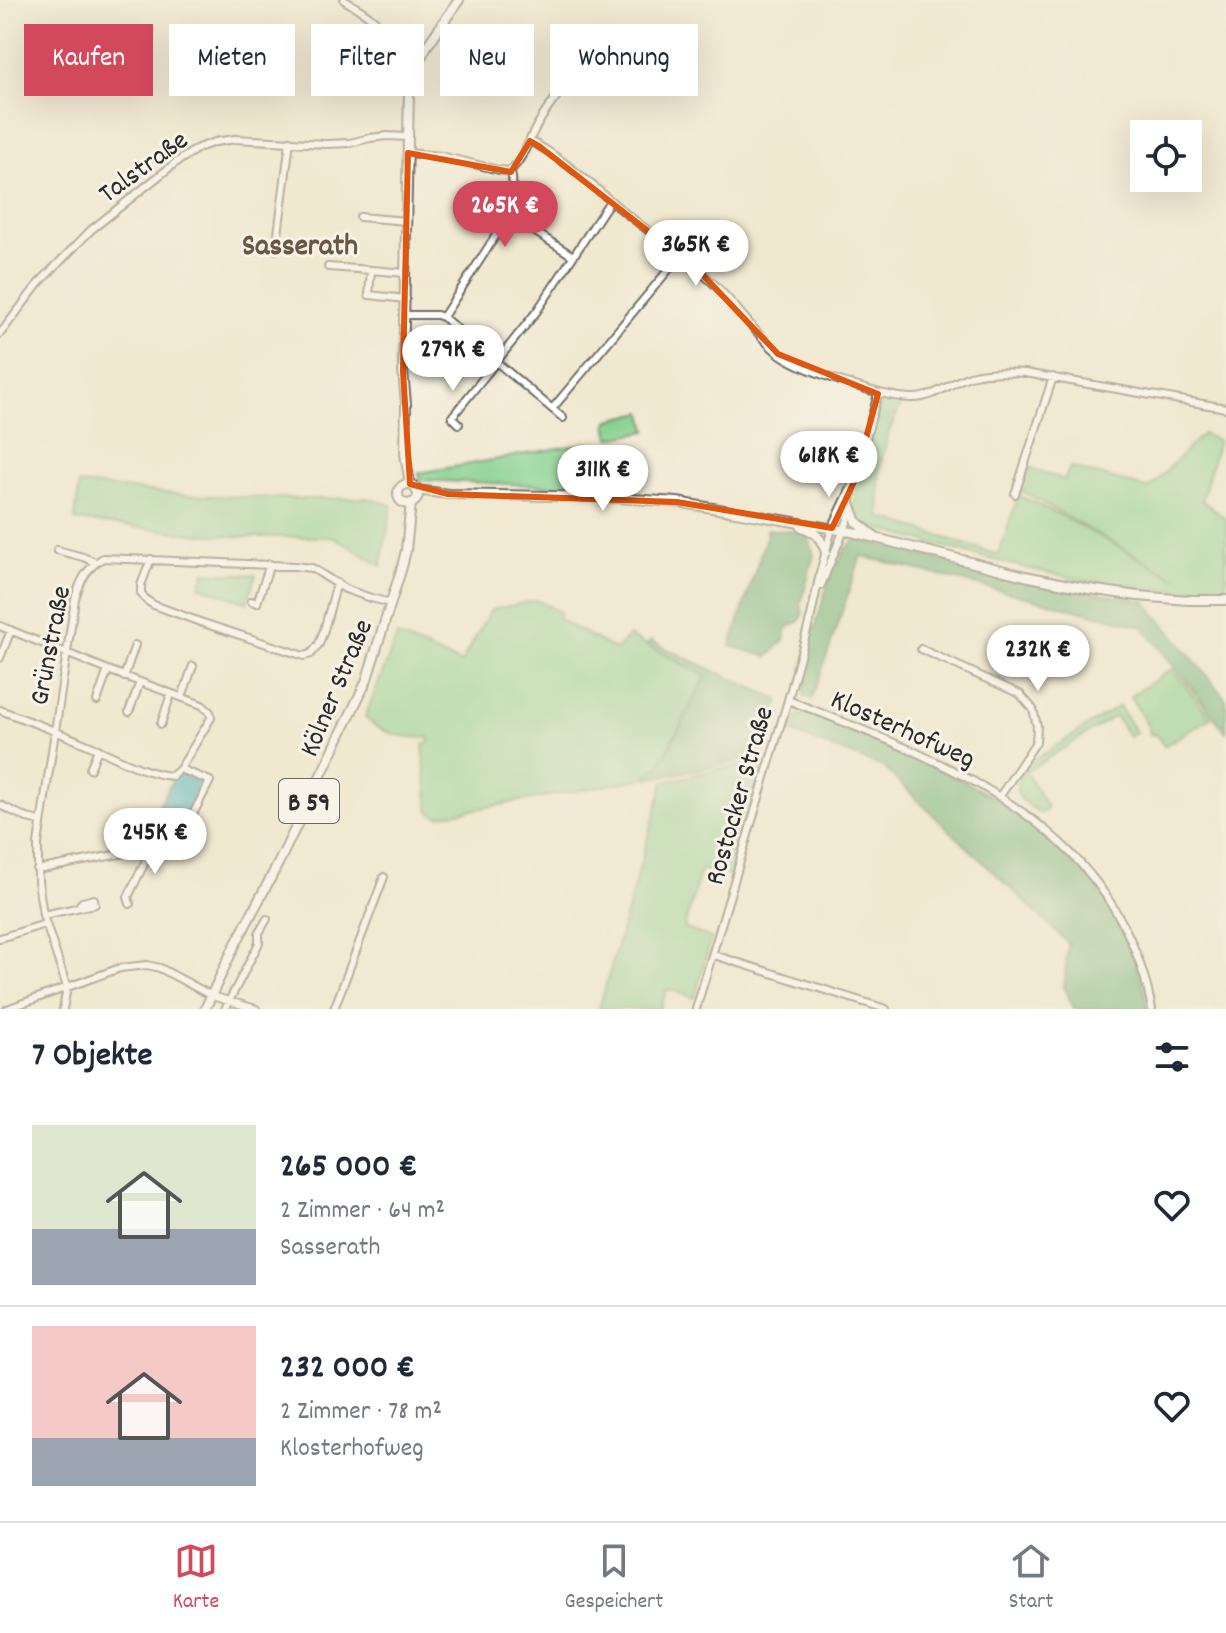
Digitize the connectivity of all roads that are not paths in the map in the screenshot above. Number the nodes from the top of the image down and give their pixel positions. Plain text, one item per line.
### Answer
1 (344, 0) edge
2 (459, 0) edge
3 (378, 24) edge
4 (424, 52) edge
5 (409, 96) edge
6 (557, 96) edge
7 (408, 137) junction
8 (290, 141) junction
9 (530, 141) junction
10 (408, 153) junction
11 (510, 171) junction
12 (610, 201) junction
13 (507, 214) junction
14 (360, 217) dead end
15 (407, 221) junction
16 (276, 250) dead end
17 (573, 256) junction
18 (680, 256) junction
19 (328, 267) dead end
20 (371, 270) junction
21 (406, 273) junction
22 (406, 299) junction
23 (406, 315) junction
24 (443, 317) junction
25 (0, 334) edge
26 (497, 363) junction
27 (1053, 377) junction
28 (878, 394) junction
29 (1226, 408) edge
30 (552, 409) junction
31 (563, 418) dead end
32 (459, 424) dead end
33 (854, 482) junction
34 (410, 487) junction
35 (448, 494) junction
36 (1015, 494) dead end
37 (409, 502) junction
38 (851, 506) junction
39 (759, 515) junction
40 (832, 528) junction
41 (844, 531) junction
42 (877, 538) junction
43 (57, 550) dead end
44 (826, 552) junction
45 (151, 559) junction
46 (95, 562) junction
47 (270, 564) junction
48 (337, 583) junction
49 (818, 593) junction
50 (1226, 600) edge
51 (251, 601) dead end
52 (391, 603) junction
53 (0, 626) edge
54 (11, 630) junction
55 (135, 645) dead end
56 (921, 649) dead end
57 (66, 652) junction
58 (0, 658) edge
59 (193, 666) dead end
60 (108, 670) junction
61 (124, 677) junction
62 (140, 682) junction
63 (171, 694) junction
64 (182, 697) junction
65 (788, 700) junction
66 (97, 701) dead end
67 (0, 710) edge
68 (129, 712) dead end
69 (161, 724) dead end
70 (55, 731) junction
71 (98, 749) junction
72 (90, 769) dead end
73 (180, 769) junction
74 (1000, 796) junction
75 (0, 805) edge
76 (40, 821) junction
77 (151, 846) junction
78 (37, 870) junction
79 (384, 877) dead end
80 (95, 901) dead end
81 (130, 904) dead end
82 (43, 915) junction
83 (267, 919) dead end
84 (45, 924) junction
85 (0, 938) edge
86 (714, 955) junction
87 (67, 987) junction
88 (212, 996) junction
89 (227, 1006) edge
90 (7, 1009) edge
91 (63, 1009) edge
92 (205, 1009) edge
93 (256, 1009) edge
94 (334, 1009) edge
95 (696, 1009) edge
96 (886, 1009) edge
97 (1152, 1009) edge

1 - 3 street
2 - 4 main road, Kölner Straße / B 59
5 - 7 main road, Kölner Straße / B 59
6 - 9 street
7 - 8 street, Talstraße
7 - 10 main road, Kölner Straße / B 59
8 - 16 street
8 - 25 street, Talstraße
9 - 11 street
9 - 12 street
10 - 11 street
10 - 15 main road, Kölner Straße / B 59
11 - 13 street
12 - 17 street
12 - 18 street
13 - 17 street
13 - 24 street
14 - 15 street
15 - 21 main road, Kölner Straße / B 59
17 - 26 street
18 - 28 street
18 - 30 street
19 - 20 street
20 - 21 street
20 - 22 street
21 - 22 main road, Kölner Straße / B 59
22 - 23 main road, Kölner Straße / B 59
23 - 24 street
23 - 34 main road, Kölner Straße / B 59
24 - 26 street
26 - 30 street
26 - 32 street
27 - 28 street
27 - 29 street
27 - 36 street
28 - 33 street
30 - 31 street
33 - 38 street, Rostocker Straße
33 - 40 street, Rostocker Straße
34 - 35 main road
34 - 37 main road, Kölner Straße / B 59
34 - 37 main road, Kölner Straße / B 59
35 - 37 main road
35 - 39 main road
37 - 52 main road, Kölner Straße / B 59
38 - 41 street, Rostocker Straße
38 - 42 main road
39 - 40 main road
39 - 44 main road
40 - 41 main road
40 - 44 street, Rostocker Straße
41 - 42 main road
41 - 49 street, Rostocker Straße
42 - 50 main road
43 - 46 street
44 - 49 street, Rostocker Straße
45 - 46 street, Grünstraße
45 - 47 street, Grünstraße
45 - 48 street
46 - 57 street, Grünstraße
47 - 48 street, Grünstraße
47 - 51 street
48 - 52 street, Grünstraße
49 - 65 street, Rostocker Straße
52 - 88 main road, Kölner Straße / B 59
53 - 54 street
54 - 57 street
54 - 58 street
55 - 61 street
56 - 74 street, Klosterhofweg
57 - 60 street
57 - 70 street, Grünstraße
59 - 64 street
60 - 61 street
60 - 66 street
61 - 62 street
62 - 63 street
62 - 68 street
63 - 64 street
63 - 69 street
64 - 73 street
65 - 74 street, Klosterhofweg
65 - 86 street, Rostocker Straße
67 - 70 street
70 - 71 street
70 - 76 street, Grünstraße
71 - 72 street
71 - 73 street
73 - 77 street
74 - 97 street, Klosterhofweg
75 - 76 street
76 - 78 street, Grünstraße
77 - 78 street
77 - 81 street
78 - 82 street, Grünstraße
79 - 94 street
80 - 82 street
82 - 84 street, Grünstraße
83 - 89 street
84 - 85 street
84 - 87 street, Grünstraße
86 - 95 street, Rostocker Straße
86 - 96 street
87 - 88 street
87 - 90 street
87 - 91 street, Grünstraße
88 - 89 street
88 - 92 main road, Kölner Straße / B 59
89 - 93 street

